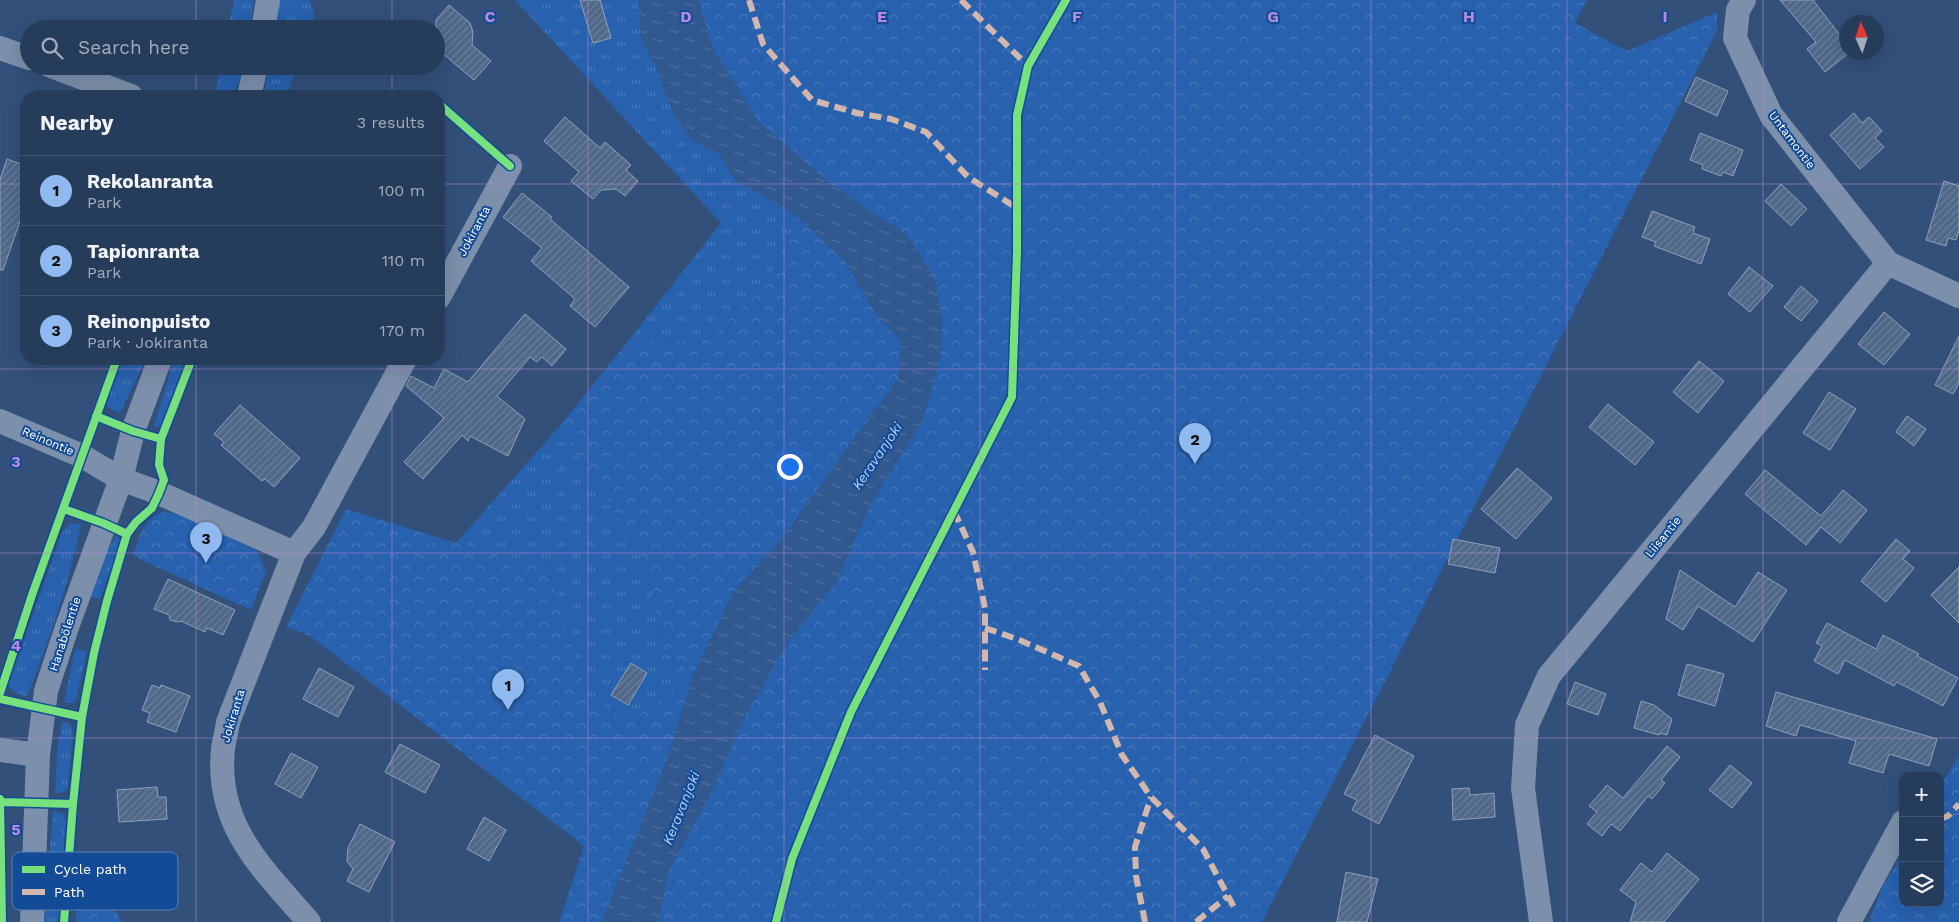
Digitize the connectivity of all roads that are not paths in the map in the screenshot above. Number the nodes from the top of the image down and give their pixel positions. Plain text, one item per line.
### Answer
1 (268, 0) edge
2 (1744, 0) edge
3 (265, 20) edge
4 (0, 48) edge
5 (20, 55) edge
6 (75, 75) edge
7 (254, 75) edge
8 (115, 90) edge
9 (250, 90) edge
10 (510, 166) dead end
11 (1888, 263) junction
12 (445, 285) edge
13 (1959, 296) edge
14 (158, 365) edge
15 (402, 365) edge
16 (0, 421) edge
17 (121, 479) junction
18 (294, 553) junction
19 (0, 750) edge
20 (38, 755) junction
21 (1899, 829) edge
22 (35, 852) edge
23 (309, 922) edge
24 (1541, 922) edge
25 (1849, 922) edge

1 - 3 street
2 - 11 street, Untamontie
4 - 5 street
6 - 8 street
7 - 9 street
10 - 12 street, Jokiranta
11 - 13 street
11 - 24 street, Liisantie
14 - 17 street, Hanabölentie
15 - 18 street, Jokiranta
16 - 17 street, Reinontie
17 - 18 street
17 - 20 street, Hanabölentie
18 - 23 street, Jokiranta
19 - 20 street
20 - 22 street, Hanabölentie
21 - 25 street

